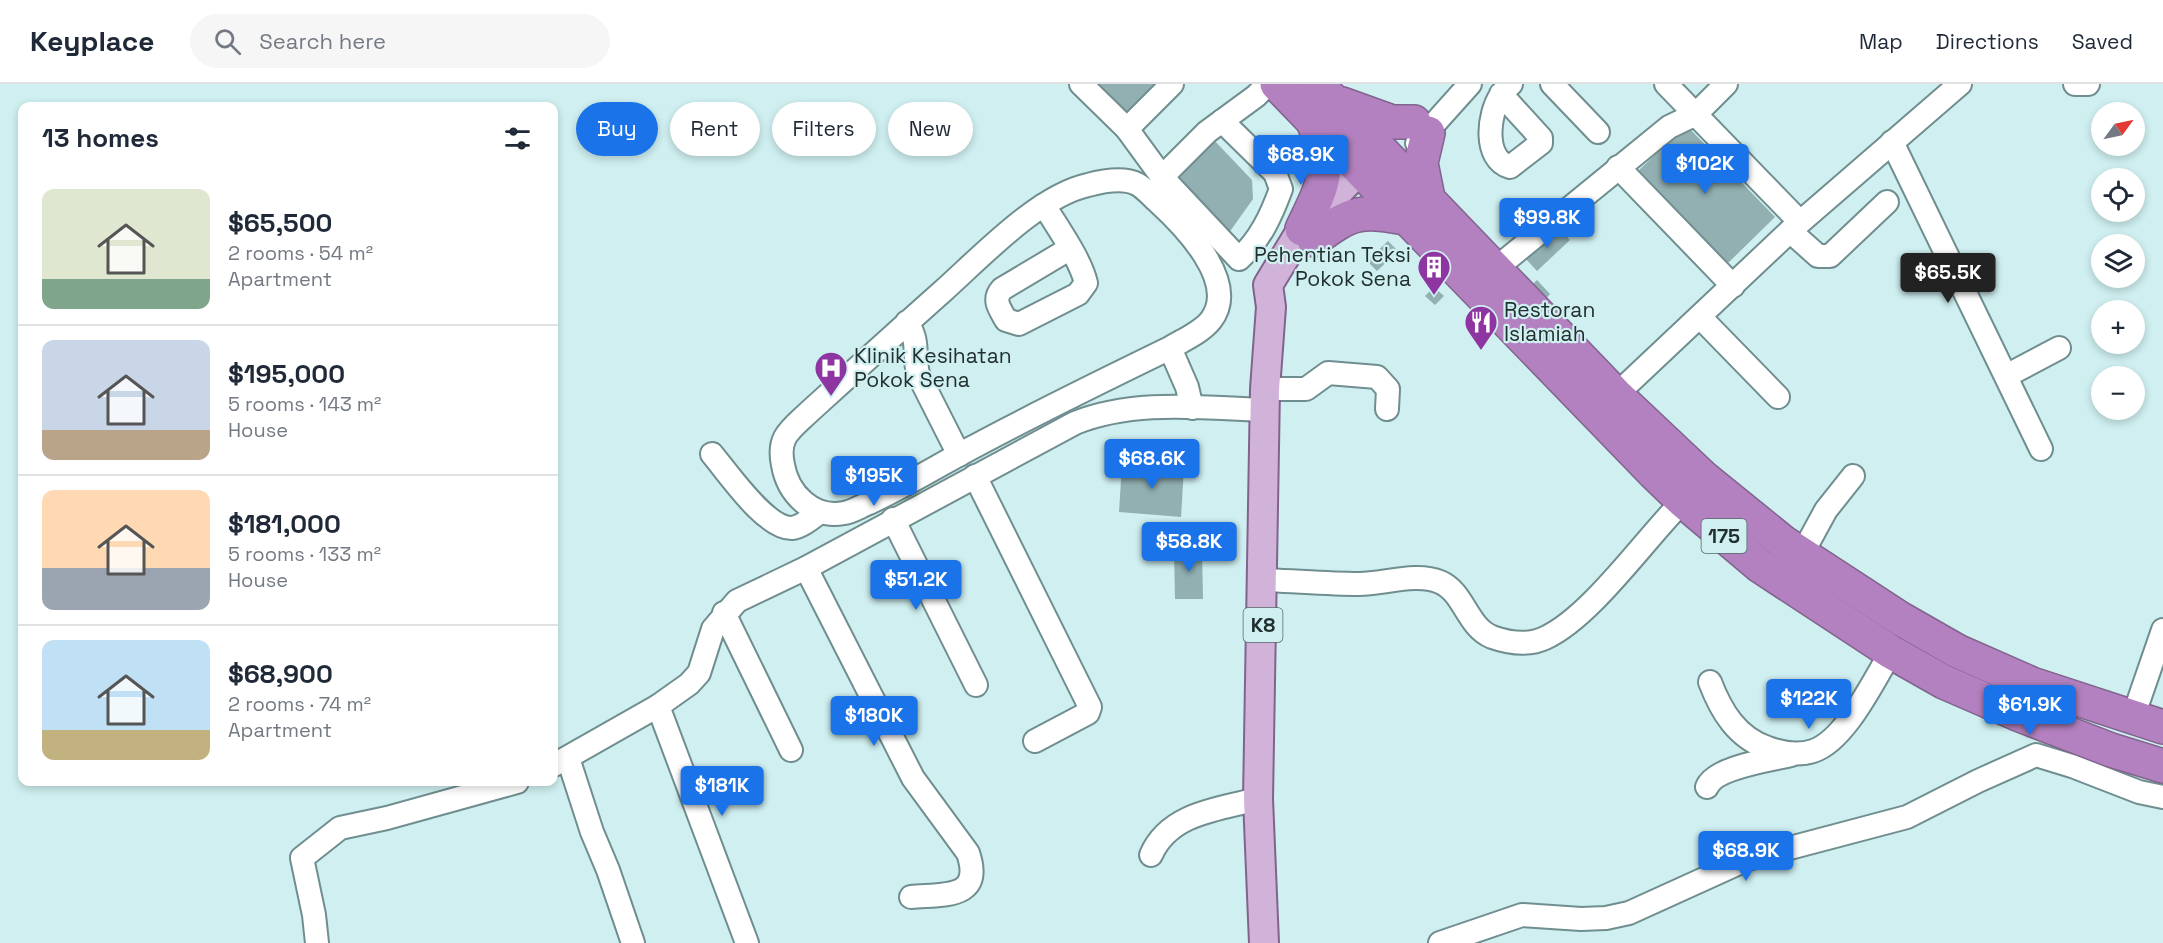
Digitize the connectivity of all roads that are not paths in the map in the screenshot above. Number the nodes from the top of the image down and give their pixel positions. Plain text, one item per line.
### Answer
1 (1081, 84) edge
2 (1172, 84) edge
3 (1269, 84) edge
4 (1277, 84) edge
5 (1468, 84) edge
6 (1552, 84) edge
7 (1666, 84) edge
8 (1726, 84) edge
9 (1960, 84) edge
10 (2075, 84) edge
11 (2088, 84) edge
12 (1320, 101) edge
13 (1696, 114) junction
14 (1215, 126) junction
15 (1421, 127) junction
16 (1127, 129) junction
17 (1598, 132) dead end
18 (1892, 142) junction
19 (1377, 166) junction
20 (1618, 167) junction
21 (1162, 177) junction
22 (1887, 202) dead end
23 (1044, 205) junction
24 (1419, 211) junction
25 (1795, 227) junction
26 (1308, 235) junction
27 (1069, 249) dead end
28 (1495, 269) junction
29 (1733, 286) junction
30 (1700, 317) junction
31 (907, 322) junction
32 (1170, 348) junction
33 (2059, 348) dead end
34 (2006, 376) junction
35 (1616, 395) junction
36 (1778, 397) dead end
37 (1265, 399) junction
38 (1192, 408) junction
39 (1387, 409) dead end
40 (2042, 449) dead end
41 (712, 454) dead end
42 (959, 454) junction
43 (975, 476) junction
44 (1853, 477) dead end
45 (1683, 501) junction
46 (820, 512) junction
47 (893, 519) junction
48 (1802, 554) junction
49 (806, 568) junction
50 (1264, 580) junction
51 (724, 613) junction
52 (2163, 630) edge
53 (1891, 652) junction
54 (1710, 682) dead end
55 (976, 685) dead end
56 (2154, 686) edge
57 (658, 706) junction
58 (2148, 722) edge
59 (1035, 741) dead end
60 (2049, 743) junction
61 (791, 750) dead end
62 (1795, 754) junction
63 (561, 761) edge
64 (2163, 765) edge
65 (503, 786) edge
66 (1707, 787) dead end
67 (2163, 797) edge
68 (1258, 800) junction
69 (1151, 855) dead end
70 (911, 897) dead end
71 (317, 943) edge
72 (633, 943) edge
73 (747, 943) edge
74 (1263, 943) edge
75 (1440, 943) edge

1 - 16 street
2 - 16 street
3 - 14 street
4 - 12 highway, 175
5 - 15 street
6 - 17 street
7 - 13 street
8 - 13 street
9 - 18 street
10 - 11 street
12 - 15 highway
12 - 19 highway, 175
12 - 26 highway
13 - 20 street
13 - 25 street
14 - 21 street
14 - 21 street
15 - 19 street
15 - 24 highway
16 - 21 street
18 - 25 street
18 - 34 street
19 - 24 highway, 175
19 - 26 main road, K8
20 - 28 street
20 - 29 street
22 - 25 street
23 - 27 street
23 - 31 street
23 - 32 street
24 - 26 highway
24 - 28 highway, 175
24 - 45 highway, 175
25 - 29 street
26 - 37 main road, K8
28 - 35 highway, 175
29 - 30 street
30 - 35 street
30 - 36 street
31 - 42 street
31 - 46 street
32 - 38 street
32 - 42 street
33 - 34 street
34 - 40 street
35 - 48 highway, 175
37 - 38 street
37 - 39 street
37 - 50 main road, K8
38 - 43 street
41 - 46 street
42 - 46 street
43 - 47 street
43 - 59 street
44 - 48 street
45 - 50 street
45 - 53 highway, 175
47 - 49 street
47 - 55 street
48 - 58 highway, 175
49 - 51 street
49 - 70 street
50 - 68 main road, K8
51 - 57 street
51 - 61 street
52 - 56 street
53 - 60 highway, 175
53 - 62 street
54 - 62 street
56 - 58 street
57 - 63 street
57 - 73 street
60 - 64 highway, 175
60 - 67 street
60 - 75 street
62 - 66 street
63 - 72 street
65 - 71 street
68 - 69 street
68 - 74 main road, K8

